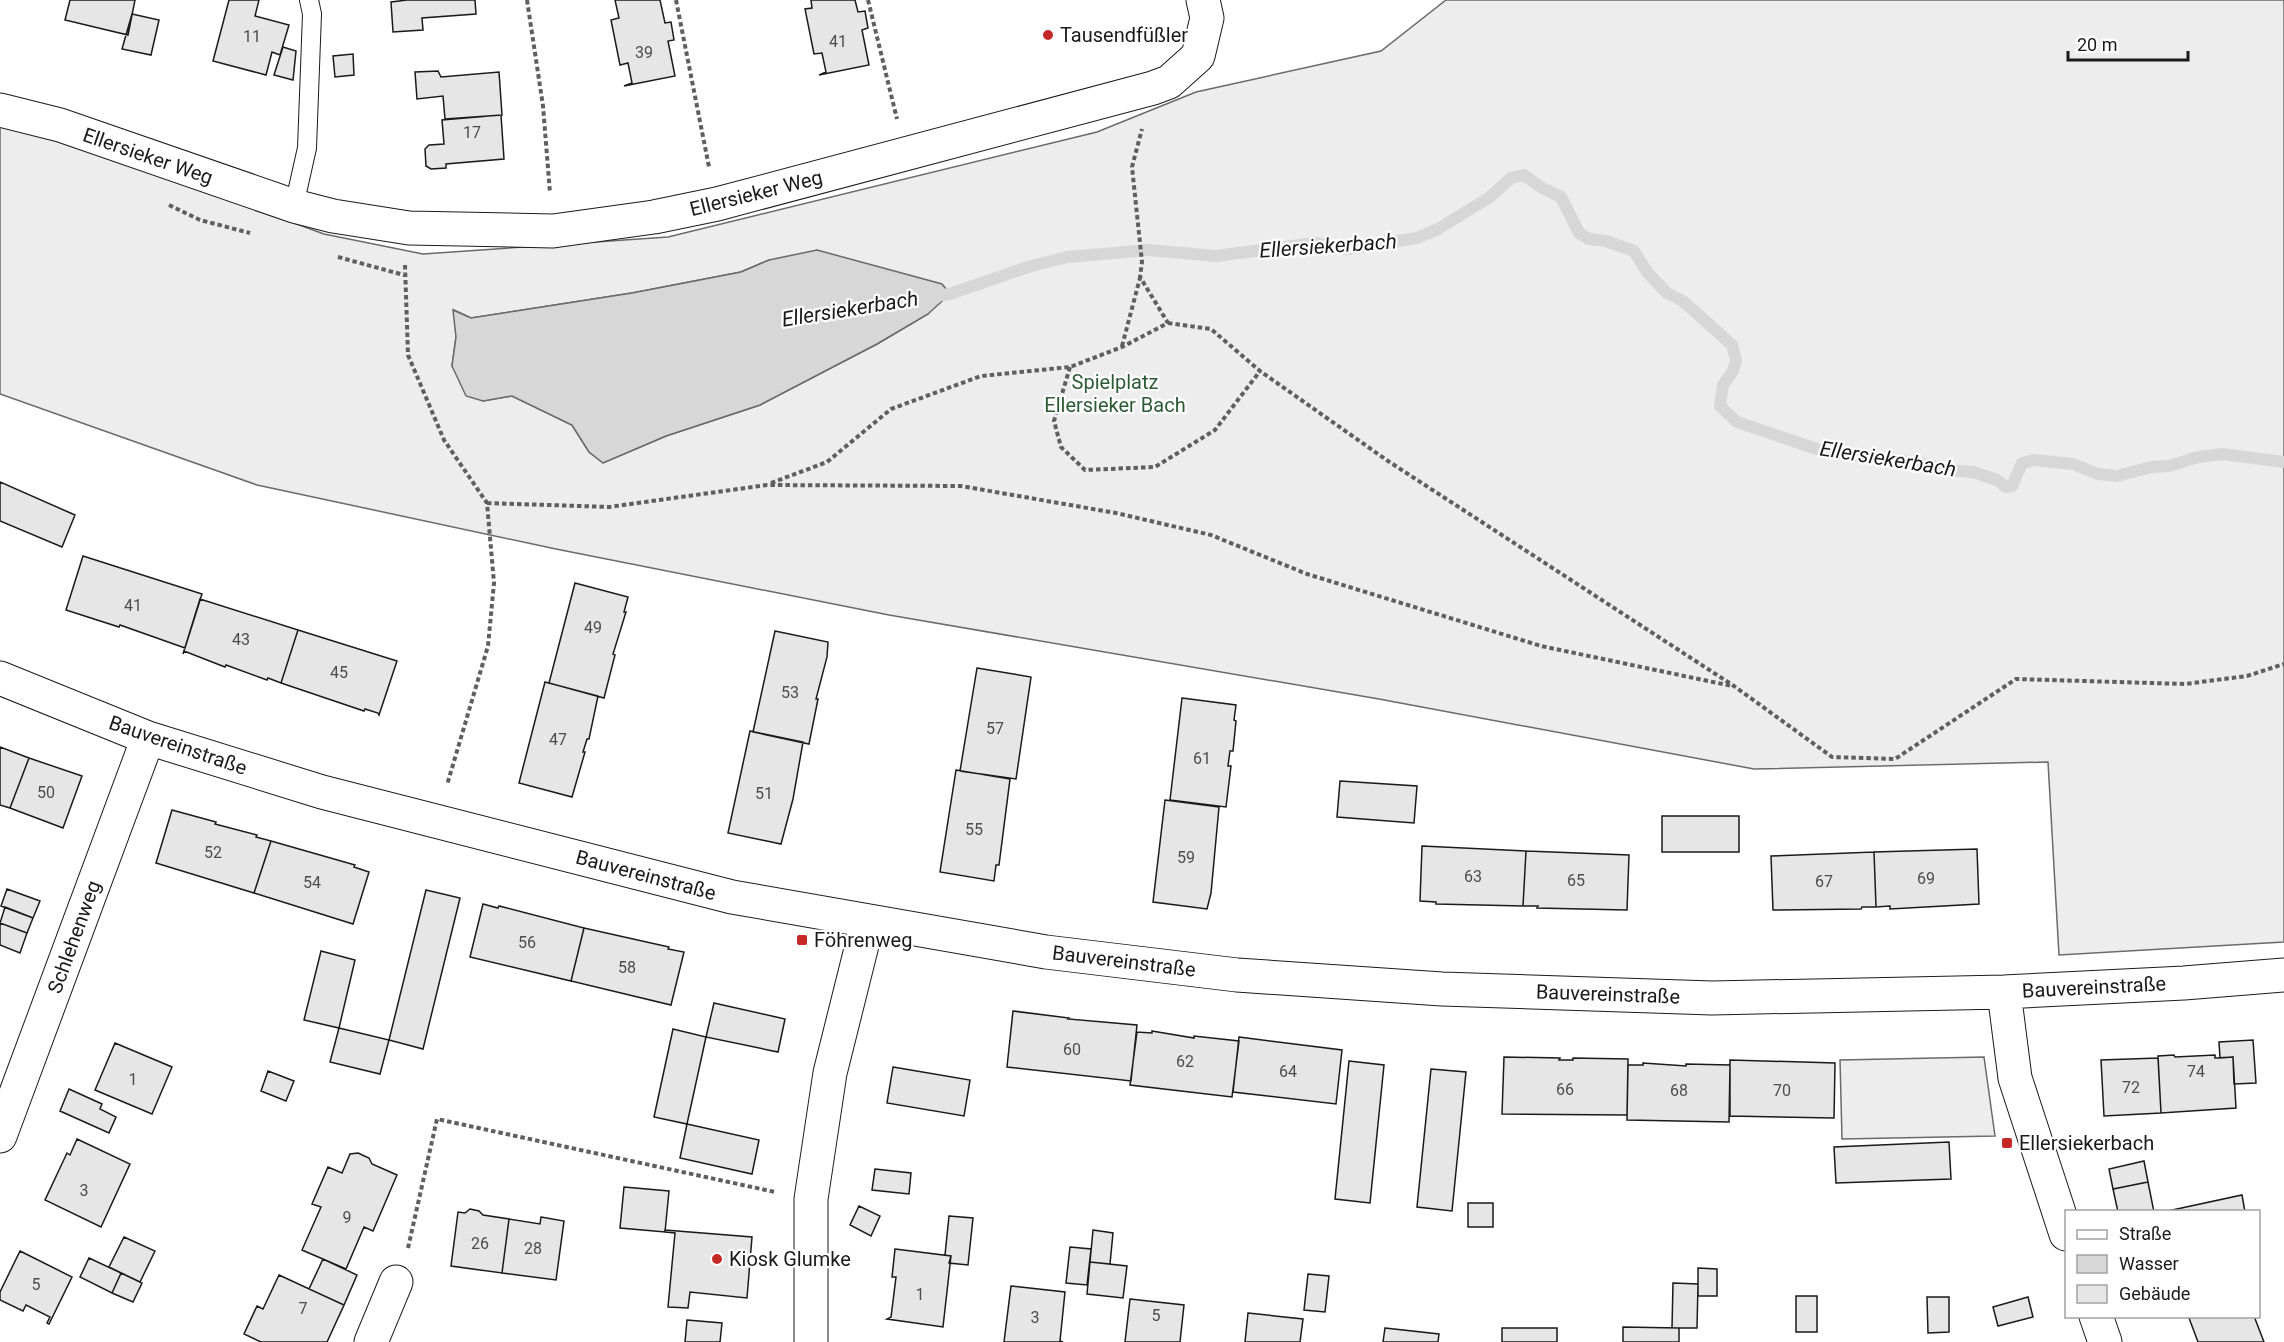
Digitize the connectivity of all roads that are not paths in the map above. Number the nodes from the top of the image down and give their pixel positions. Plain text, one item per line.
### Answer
1 (309, 0) edge
2 (1203, 0) edge
3 (0, 111) edge
4 (294, 206) junction
5 (0, 678) edge
6 (148, 738) junction
7 (868, 921) junction
8 (2284, 975) edge
9 (2004, 992) junction
10 (0, 1136) edge
11 (2065, 1228) edge
12 (396, 1282) road end
13 (2096, 1318) edge
14 (372, 1342) edge
15 (812, 1342) edge
16 (2105, 1342) edge

1 - 4 lane
2 - 4 street, Ellersieker Weg
3 - 4 street, Ellersieker Weg
5 - 6 street, Bauvereinstraße
6 - 7 street, Bauvereinstraße
6 - 10 street, Schlehenweg
7 - 9 street, Bauvereinstraße
7 - 15 street
8 - 9 street, Bauvereinstraße
9 - 11 street
12 - 14 street
13 - 16 street

